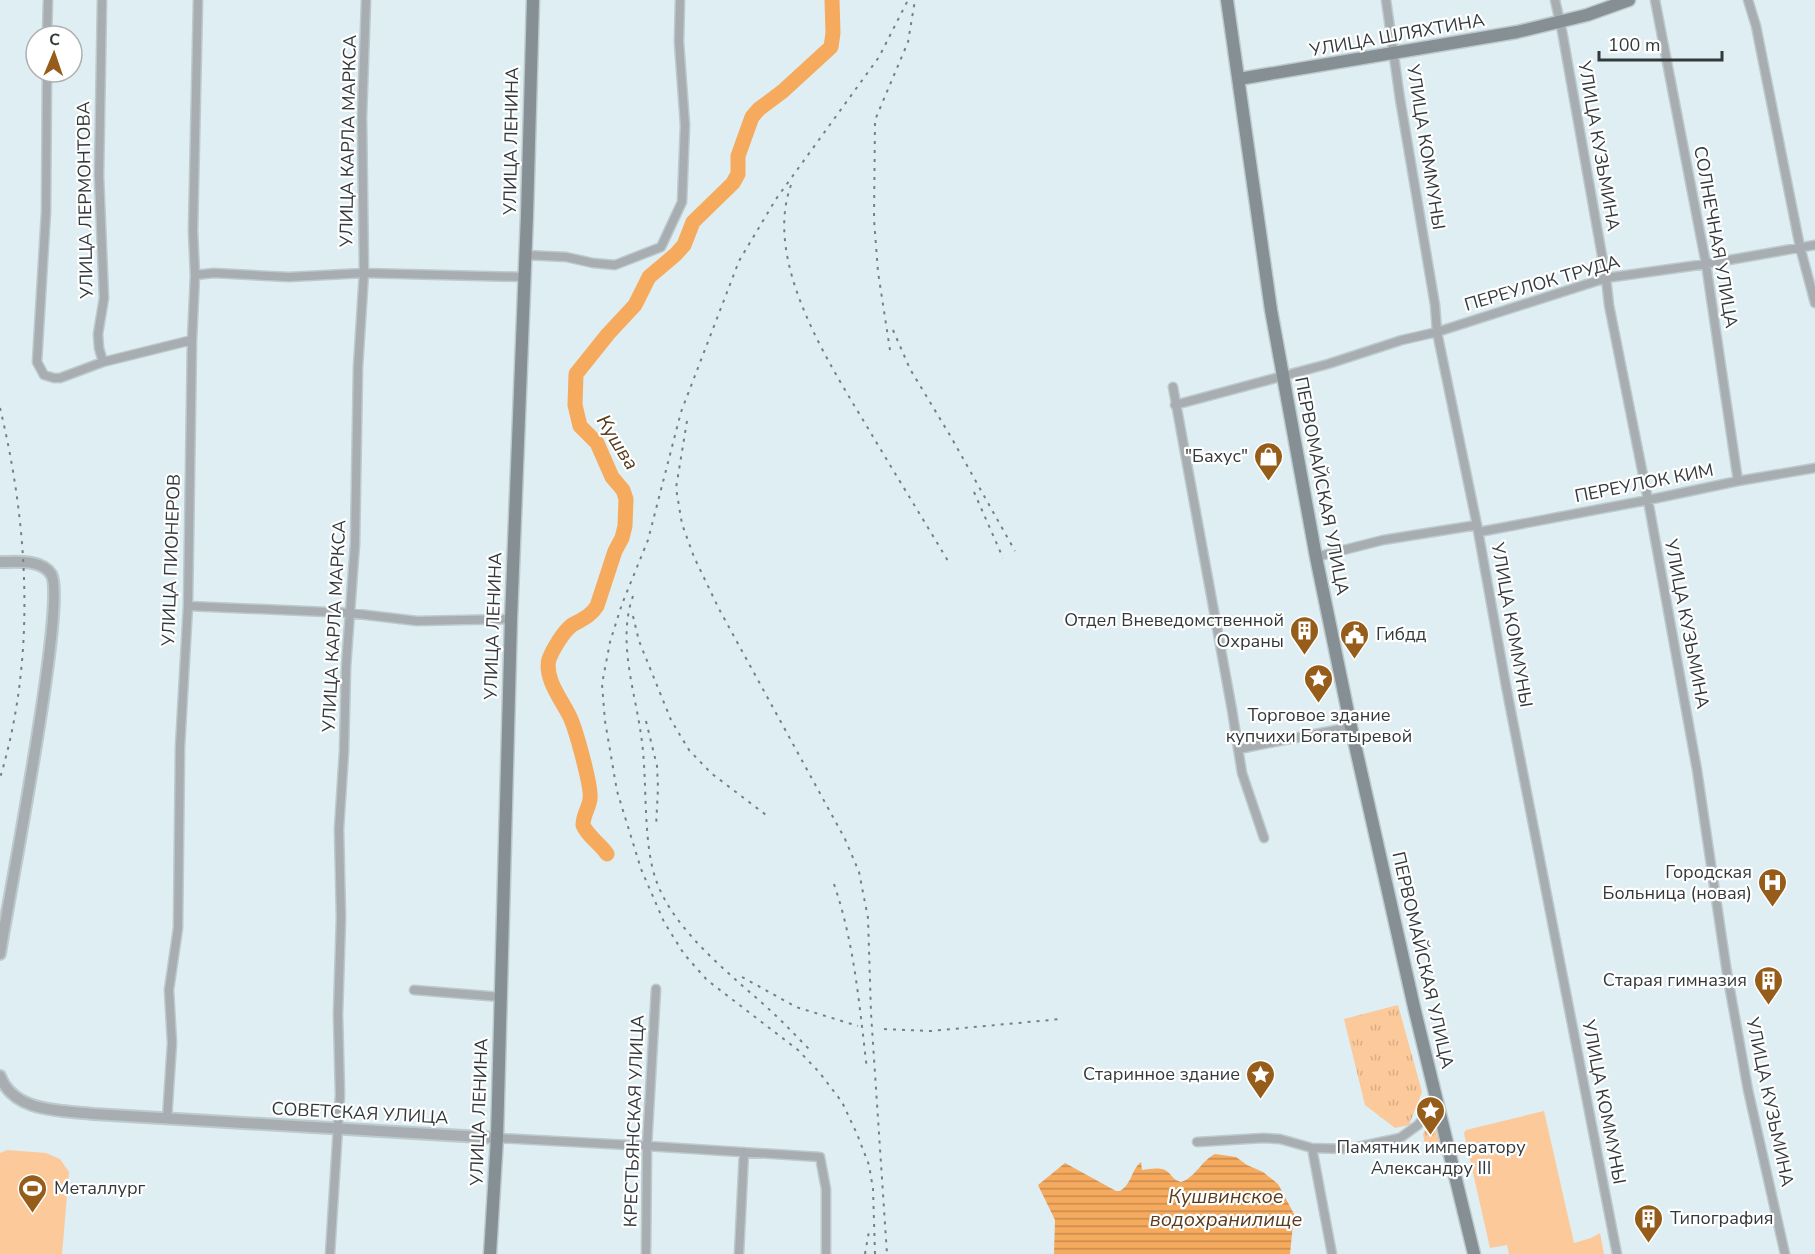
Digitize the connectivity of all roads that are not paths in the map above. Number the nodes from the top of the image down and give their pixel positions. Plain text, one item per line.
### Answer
1 (48, 0) edge
2 (102, 0) edge
3 (198, 0) edge
4 (366, 0) edge
5 (533, 0) edge
6 (680, 0) edge
7 (1227, 0) edge
8 (1386, 0) edge
9 (1555, 0) edge
10 (1629, 0) edge
11 (1655, 0) edge
12 (1748, 0) edge
13 (1560, 22) junction
14 (47, 24) edge
15 (1394, 53) junction
16 (1239, 80) junction
17 (47, 84) edge
18 (1815, 245) edge
19 (1800, 248) junction
20 (525, 255) junction
21 (1706, 264) junction
22 (363, 273) junction
23 (195, 276) junction
24 (524, 278) junction
25 (1606, 278) junction
26 (1815, 303) edge
27 (1437, 332) junction
28 (192, 340) junction
29 (104, 362) junction
30 (1282, 375) junction
31 (1173, 387) dead end
32 (1176, 405) junction
33 (1815, 468) edge
34 (1738, 481) junction
35 (1648, 501) junction
36 (1478, 529) junction
37 (1316, 557) junction
38 (0, 562) edge
39 (188, 606) junction
40 (350, 613) junction
41 (511, 619) junction
42 (1351, 727) junction
43 (1239, 749) junction
44 (1264, 838) dead end
45 (0, 954) edge
46 (656, 989) dead end
47 (414, 990) dead end
48 (501, 997) junction
49 (0, 1076) edge
50 (1437, 1100) junction
51 (167, 1119) junction
52 (338, 1128) junction
53 (497, 1138) junction
54 (1197, 1142) dead end
55 (647, 1146) junction
56 (1312, 1148) junction
57 (744, 1152) junction
58 (330, 1254) edge
59 (490, 1254) edge
60 (646, 1254) edge
61 (739, 1254) edge
62 (826, 1254) edge
63 (1332, 1254) edge
64 (1474, 1254) edge
65 (1617, 1254) edge
66 (1785, 1254) edge

1 - 14 street
2 - 29 street, УЛИЦА ЛЕРМОНТОВА
3 - 23 street, УЛИЦА ПИОНЕРОВ
4 - 22 street, УЛИЦА КАРЛА МАРКСА
5 - 20 main road, УЛИЦА ЛЕНИНА
6 - 20 street
7 - 16 main road, ПЕРВОМАЙСКАЯ УЛИЦА
8 - 15 street, УЛИЦА КОММУНЫ
9 - 13 street, УЛИЦА КУЗЬМИНА
10 - 13 main road, УЛИЦА ШЛЯХТИНА
11 - 21 street, СОЛНЕЧНАЯ УЛИЦА
12 - 19 street
13 - 15 main road, УЛИЦА ШЛЯХТИНА
13 - 25 street, УЛИЦА КУЗЬМИНА
15 - 16 main road, УЛИЦА ШЛЯХТИНА
15 - 27 street, УЛИЦА КОММУНЫ
16 - 30 main road, ПЕРВОМАЙСКАЯ УЛИЦА
17 - 29 street
18 - 19 street, ПЕРЕУЛОК ТРУДА
19 - 21 street, ПЕРЕУЛОК ТРУДА
19 - 26 street
20 - 24 main road, УЛИЦА ЛЕНИНА
21 - 25 street, ПЕРЕУЛОК ТРУДА
21 - 34 street, СОЛНЕЧНАЯ УЛИЦА
22 - 23 street
22 - 24 street
22 - 40 street, УЛИЦА КАРЛА МАРКСА
23 - 28 street, УЛИЦА ПИОНЕРОВ
24 - 41 main road, УЛИЦА ЛЕНИНА
25 - 27 street, ПЕРЕУЛОК ТРУДА
25 - 35 street, УЛИЦА КУЗЬМИНА
27 - 30 street, ПЕРЕУЛОК ТРУДА
27 - 36 street, УЛИЦА КОММУНЫ
28 - 29 street
28 - 39 street, УЛИЦА ПИОНЕРОВ
30 - 32 street, ПЕРЕУЛОК ТРУДА
30 - 37 main road, ПЕРВОМАЙСКАЯ УЛИЦА
31 - 32 street
32 - 43 street
33 - 34 street, ПЕРЕУЛОК КИМ
34 - 35 street, ПЕРЕУЛОК КИМ
35 - 36 street, ПЕРЕУЛОК КИМ
35 - 66 street, УЛИЦА КУЗЬМИНА
36 - 37 street, ПЕРЕУЛОК КИМ
36 - 65 street, УЛИЦА КОММУНЫ
37 - 42 main road, ПЕРВОМАЙСКАЯ УЛИЦА
38 - 45 street
39 - 40 street
39 - 51 street, УЛИЦА ПИОНЕРОВ
40 - 41 street
40 - 52 street, УЛИЦА КАРЛА МАРКСА
41 - 48 main road, УЛИЦА ЛЕНИНА
42 - 43 street
42 - 50 main road, ПЕРВОМАЙСКАЯ УЛИЦА
43 - 44 street
46 - 55 street, КРЕСТЬЯНСКАЯ УЛИЦА
47 - 48 street
48 - 53 main road, УЛИЦА ЛЕНИНА
49 - 51 street, СОВЕТСКАЯ УЛИЦА
50 - 56 street
50 - 64 main road, ПЕРВОМАЙСКАЯ УЛИЦА
51 - 52 street, СОВЕТСКАЯ УЛИЦА
52 - 53 street, СОВЕТСКАЯ УЛИЦА
52 - 58 street, УЛИЦА КАРЛА МАРКСА
53 - 55 street, СОВЕТСКАЯ УЛИЦА
53 - 59 main road, УЛИЦА ЛЕНИНА
54 - 56 street
55 - 57 street, СОВЕТСКАЯ УЛИЦА
55 - 60 street, КРЕСТЬЯНСКАЯ УЛИЦА
56 - 63 street
57 - 61 street
57 - 62 street, СОВЕТСКАЯ УЛИЦА

